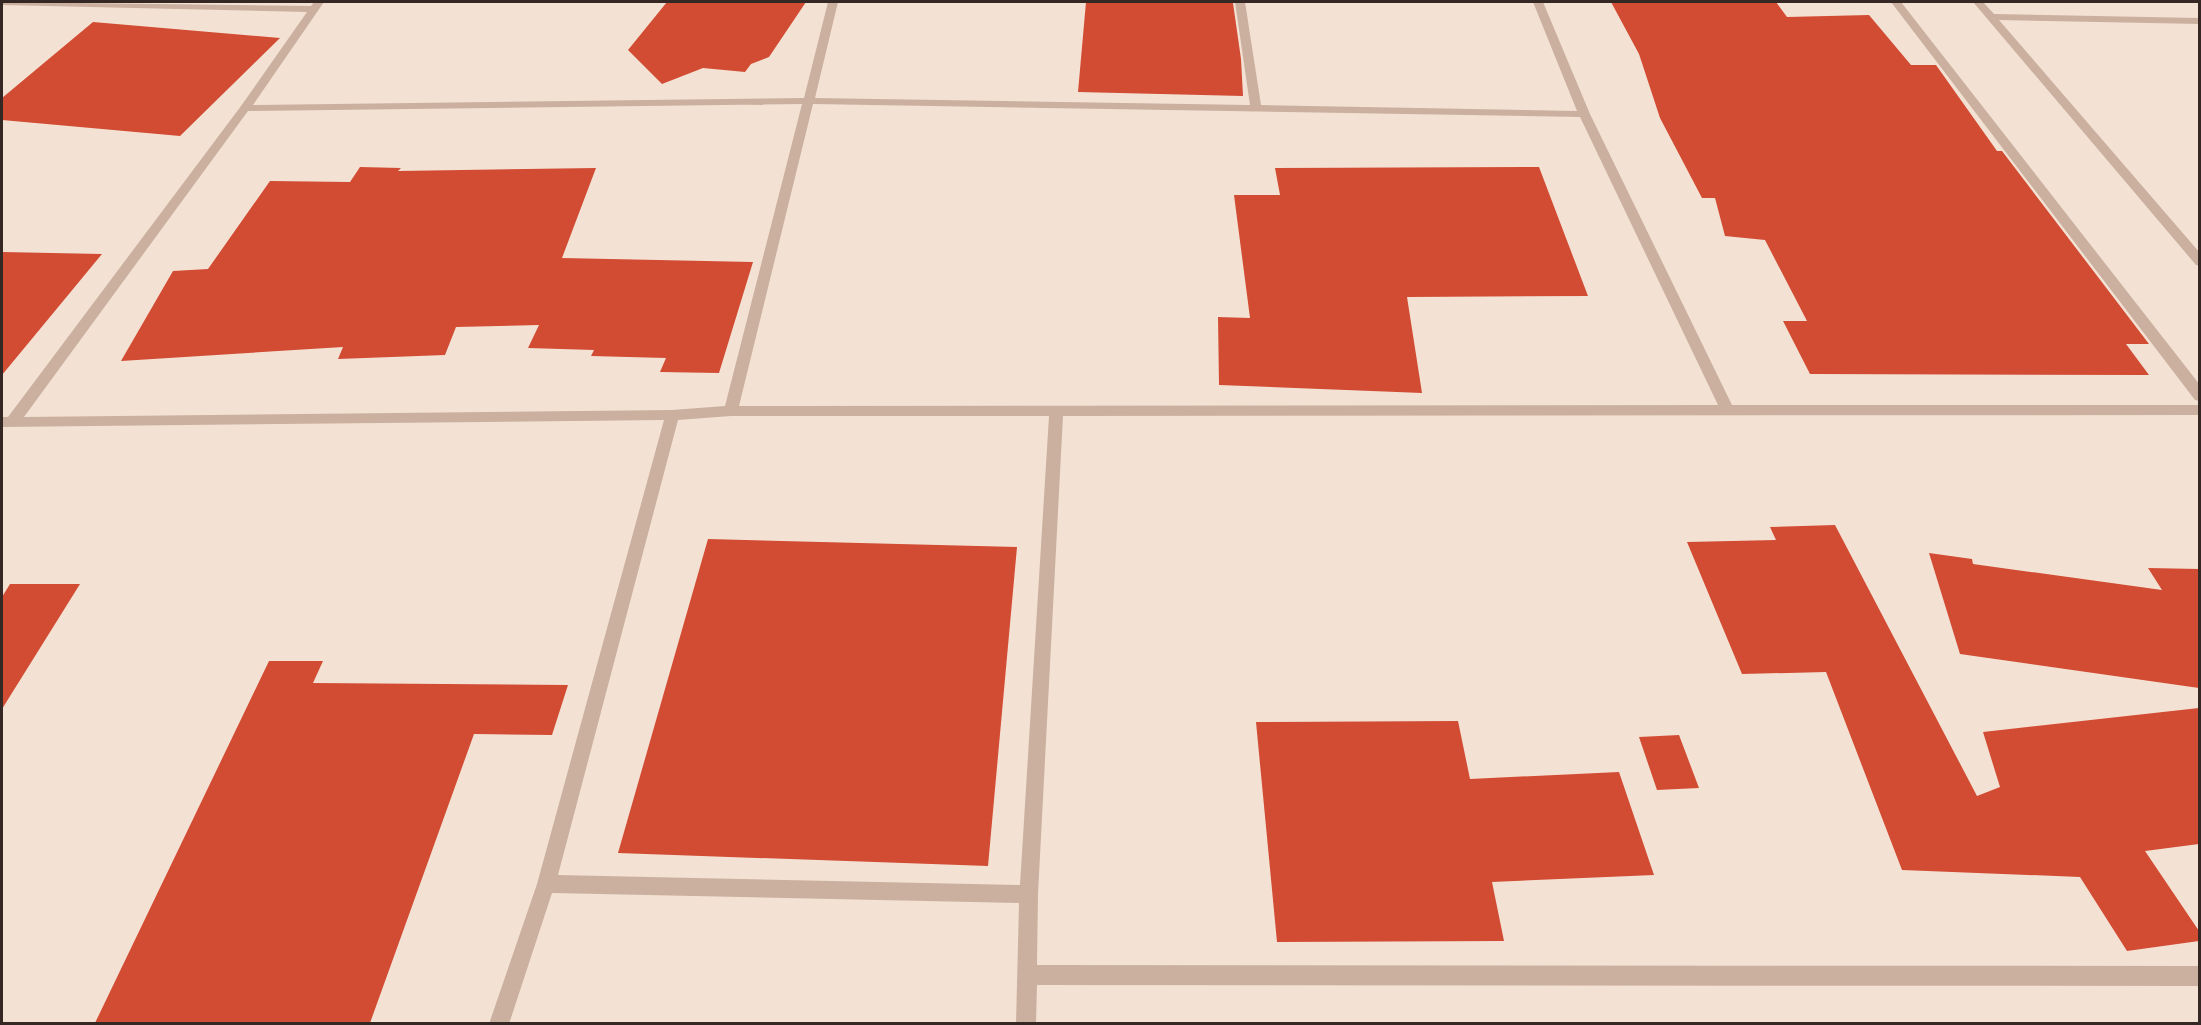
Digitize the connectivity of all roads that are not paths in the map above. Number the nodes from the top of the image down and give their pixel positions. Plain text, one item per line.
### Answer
1 (2, 2) edge
2 (833, 2) edge
3 (1240, 2) edge
4 (1538, 2) edge
5 (1896, 2) edge
6 (1978, 2) edge
7 (316, 5) edge
8 (1991, 17) junction
9 (2199, 21) edge
10 (808, 101) junction
11 (245, 108) junction
12 (1256, 108) junction
13 (1584, 114) junction
14 (2199, 262) edge
15 (2199, 396) edge
16 (1727, 410) junction
17 (2199, 410) edge
18 (731, 411) junction
19 (1056, 411) junction
20 (672, 415) junction
21 (7, 422) edge
22 (546, 884) junction
23 (1029, 894) junction
24 (1029, 975) junction
25 (2199, 976) edge
26 (498, 1023) edge
27 (1026, 1023) edge

1 - 7 street
2 - 10 street
3 - 12 street
4 - 13 street
5 - 15 street
6 - 8 street
7 - 11 street
8 - 9 street
8 - 14 street
10 - 11 street
10 - 12 street
10 - 18 street
11 - 21 street
12 - 13 street
13 - 16 street
16 - 17 street
16 - 19 street
18 - 19 street
18 - 20 street
19 - 23 street
20 - 21 street
20 - 22 street
22 - 23 street
22 - 26 street
23 - 24 street
24 - 25 street
24 - 27 street

